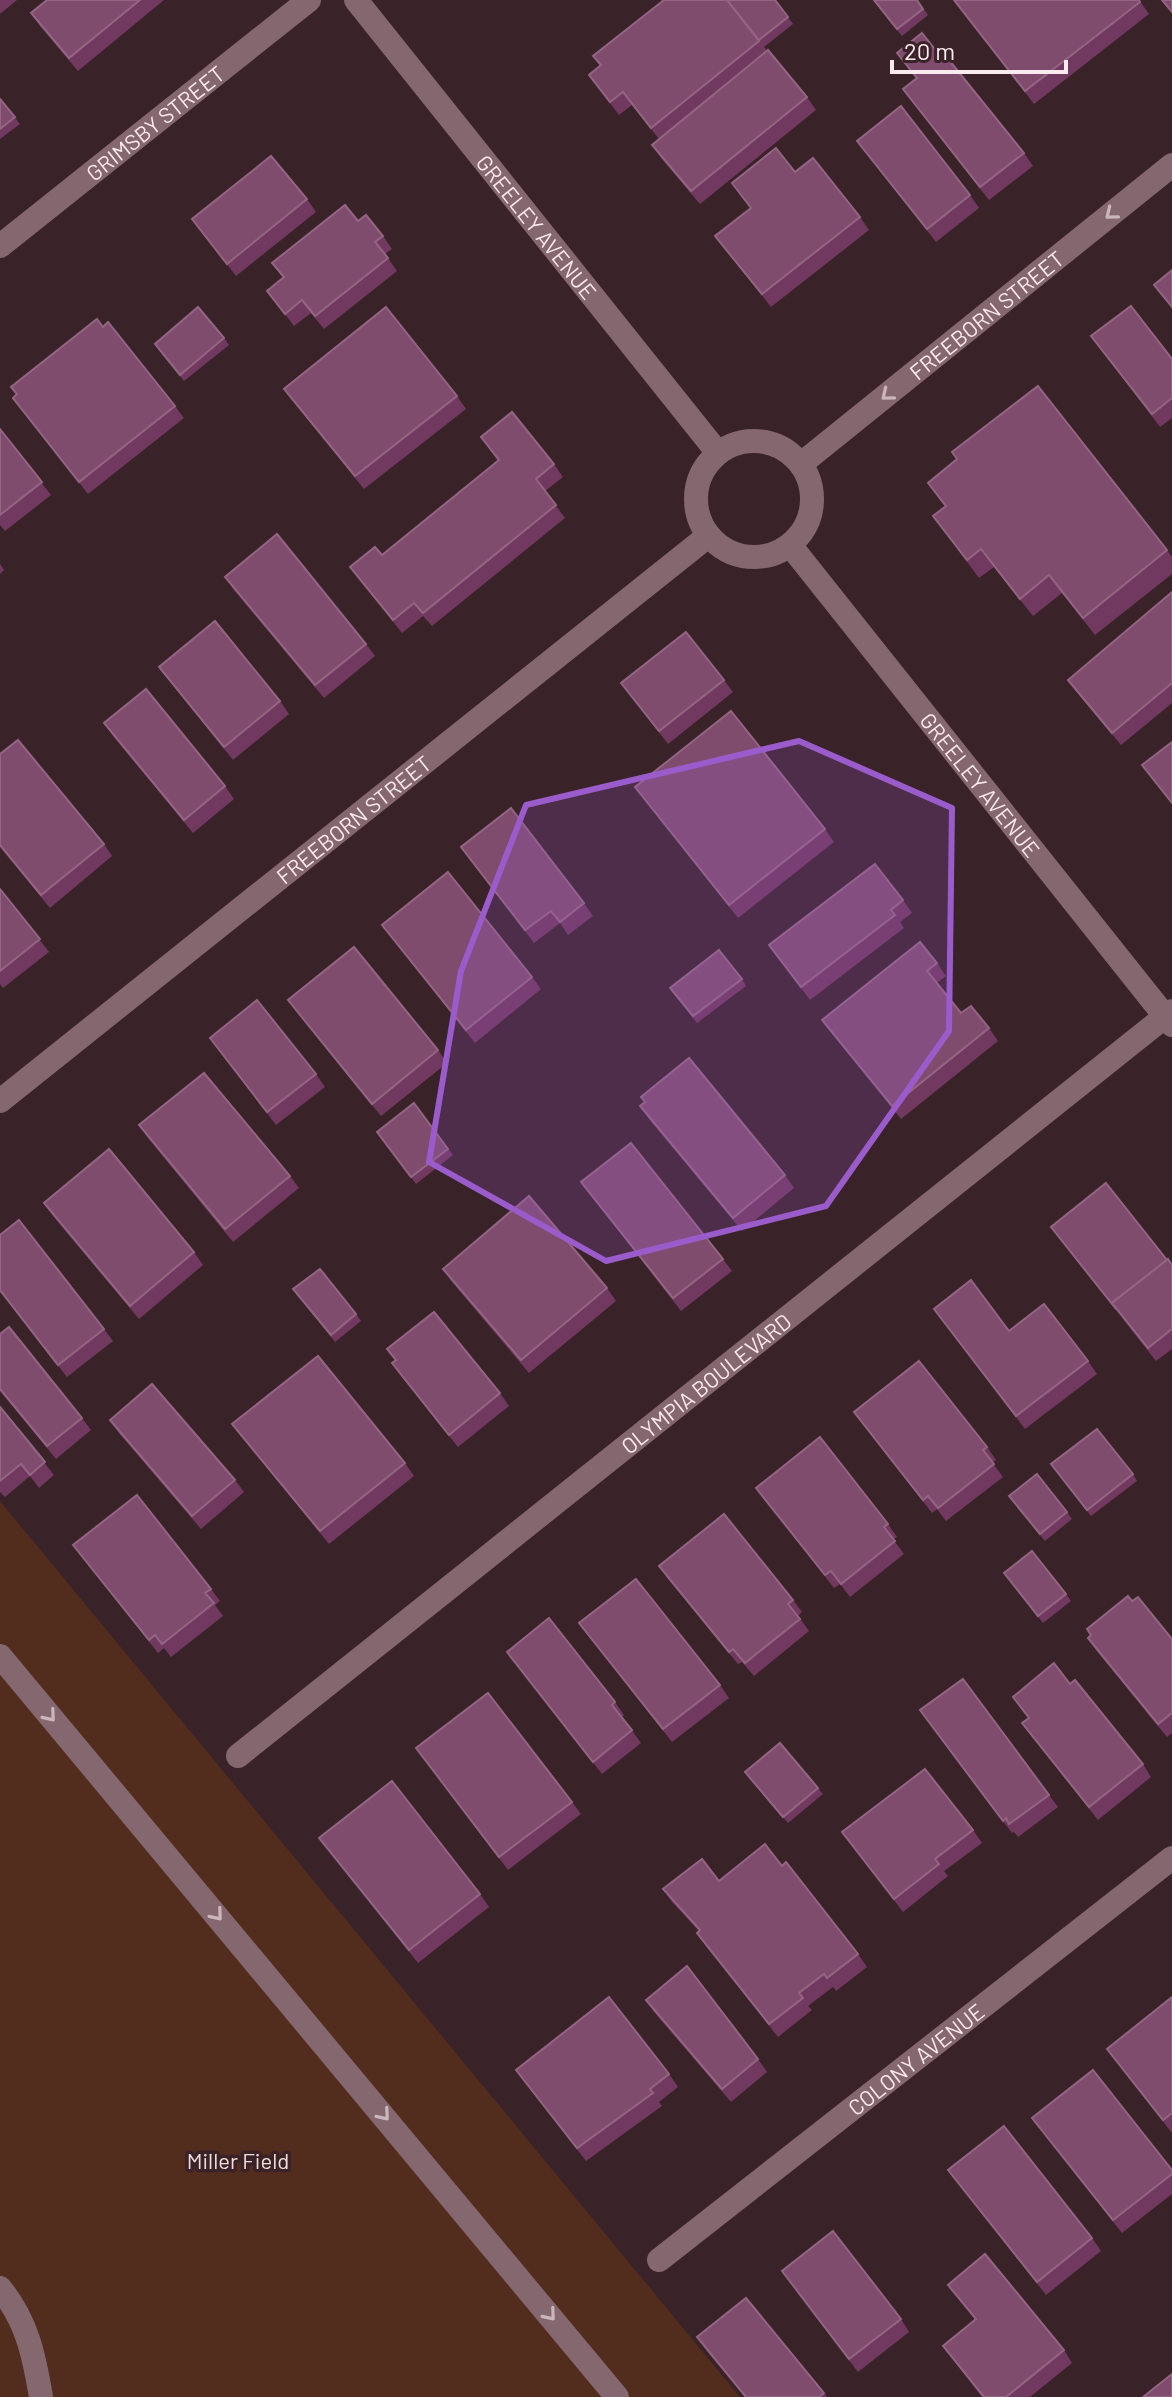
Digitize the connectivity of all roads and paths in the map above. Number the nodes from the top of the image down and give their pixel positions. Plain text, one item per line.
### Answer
1 (309, 0) edge
2 (356, 0) edge
3 (1172, 165) edge
4 (0, 246) edge
5 (718, 453) junction
6 (801, 464) junction
7 (708, 536) junction
8 (790, 545) junction
9 (1170, 1018) edge
10 (0, 1101) edge
11 (0, 1656) edge
12 (238, 1756) dead end
13 (1172, 1858) edge
14 (659, 2260) dead end
15 (0, 2288) edge
16 (41, 2397) edge
17 (617, 2397) edge

1 - 4 street, GRIMSBY STREET
2 - 5 street, GREELEY AVENUE
3 -> 6 street, FREEBORN STREET
5 - 6 street
5 - 7 street
6 - 8 street
7 - 8 street
7 - 10 street, FREEBORN STREET
8 - 9 street, GREELEY AVENUE
9 - 12 street, OLYMPIA BOULEVARD
11 -> 17 street
13 - 14 street, COLONY AVENUE
15 - 16 street

